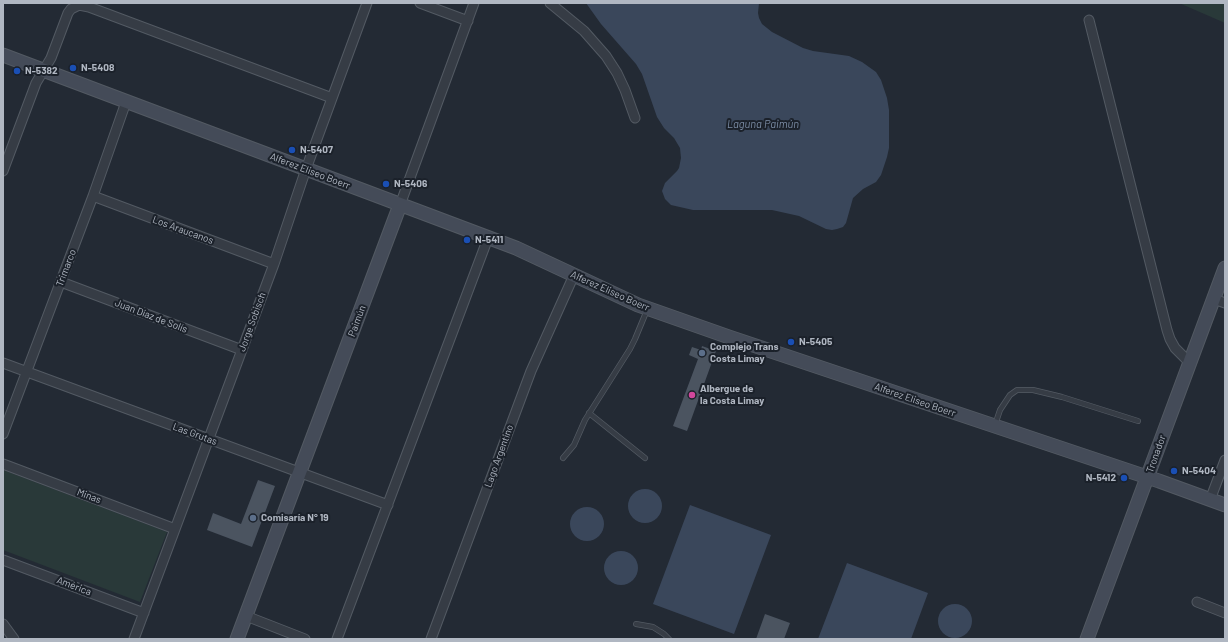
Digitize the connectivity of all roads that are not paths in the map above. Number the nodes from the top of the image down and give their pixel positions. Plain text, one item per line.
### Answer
1 (367, 3) edge
2 (420, 3) edge
3 (474, 3) edge
4 (550, 3) edge
5 (89, 5) edge
6 (1089, 20) dead end
7 (468, 21) junction
8 (3, 55) edge
9 (44, 70) junction
10 (332, 98) junction
11 (126, 102) junction
12 (635, 118) dead end
13 (306, 169) junction
14 (3, 171) edge
15 (93, 196) junction
16 (400, 205) junction
17 (488, 238) junction
18 (274, 264) junction
19 (1225, 268) edge
20 (574, 275) junction
21 (61, 282) junction
22 (1219, 301) edge
23 (647, 308) junction
24 (242, 350) junction
25 (3, 363) edge
26 (1190, 363) junction
27 (27, 372) junction
28 (589, 413) junction
29 (1138, 421) dead end
30 (994, 426) junction
31 (3, 434) edge
32 (209, 439) junction
33 (563, 458) dead end
34 (645, 458) dead end
35 (1225, 460) edge
36 (3, 464) edge
37 (300, 473) junction
38 (1147, 477) junction
39 (1210, 500) junction
40 (388, 505) junction
41 (1225, 506) edge
42 (175, 529) junction
43 (3, 560) edge
44 (1197, 602) dead end
45 (144, 613) junction
46 (1225, 613) edge
47 (246, 616) junction
48 (3, 624) edge
49 (636, 624) dead end
50 (14, 639) edge
51 (134, 639) edge
52 (237, 639) edge
53 (305, 639) edge
54 (337, 639) edge
55 (431, 639) edge
56 (669, 639) edge
57 (1087, 639) edge

1 - 10 street, Jorge Sobisch
2 - 7 street
3 - 7 street, Paimún
4 - 12 street
5 - 9 street
5 - 10 street
6 - 26 street
7 - 16 street, Paimún
8 - 9 street, Alferez Eliseo Boerr
9 - 11 street, Alferez Eliseo Boerr
9 - 14 street
10 - 13 street, Jorge Sobisch
11 - 13 street, Alferez Eliseo Boerr
11 - 15 street, Trimarco
13 - 16 street, Alferez Eliseo Boerr
13 - 18 street, Jorge Sobisch
15 - 18 street, Los Araucanos
15 - 21 street, Trimarco
16 - 17 street, Alferez Eliseo Boerr
16 - 37 street, Paimún
17 - 20 street, Alferez Eliseo Boerr
17 - 40 street
18 - 24 street, Jorge Sobisch
19 - 22 street, Tronador
20 - 23 street, Alferez Eliseo Boerr
20 - 55 street, Lago Argentino
21 - 24 street, Juan Díaz de Solís
21 - 27 street, Trimarco
22 - 26 street, Tronador
23 - 28 lane
23 - 30 street, Alferez Eliseo Boerr
24 - 32 street, Jorge Sobisch
25 - 27 street, Las Grutas
26 - 38 street, Tronador
27 - 31 street, Trimarco
27 - 32 street, Las Grutas
28 - 33 lane
28 - 34 lane
29 - 30 lane
30 - 38 street, Alferez Eliseo Boerr
32 - 37 street, Las Grutas
32 - 42 street, Jorge Sobisch
35 - 39 street
36 - 42 street, Minas
37 - 40 street, Las Grutas
37 - 47 street, Paimún
38 - 39 street, Alferez Eliseo Boerr
38 - 57 street, Tronador
39 - 41 street, Alferez Eliseo Boerr
40 - 54 street
42 - 45 street, Jorge Sobisch
43 - 45 street, América
44 - 46 street
45 - 51 street, Jorge Sobisch
47 - 52 street, Paimún
47 - 53 street
48 - 50 street
49 - 56 lane

